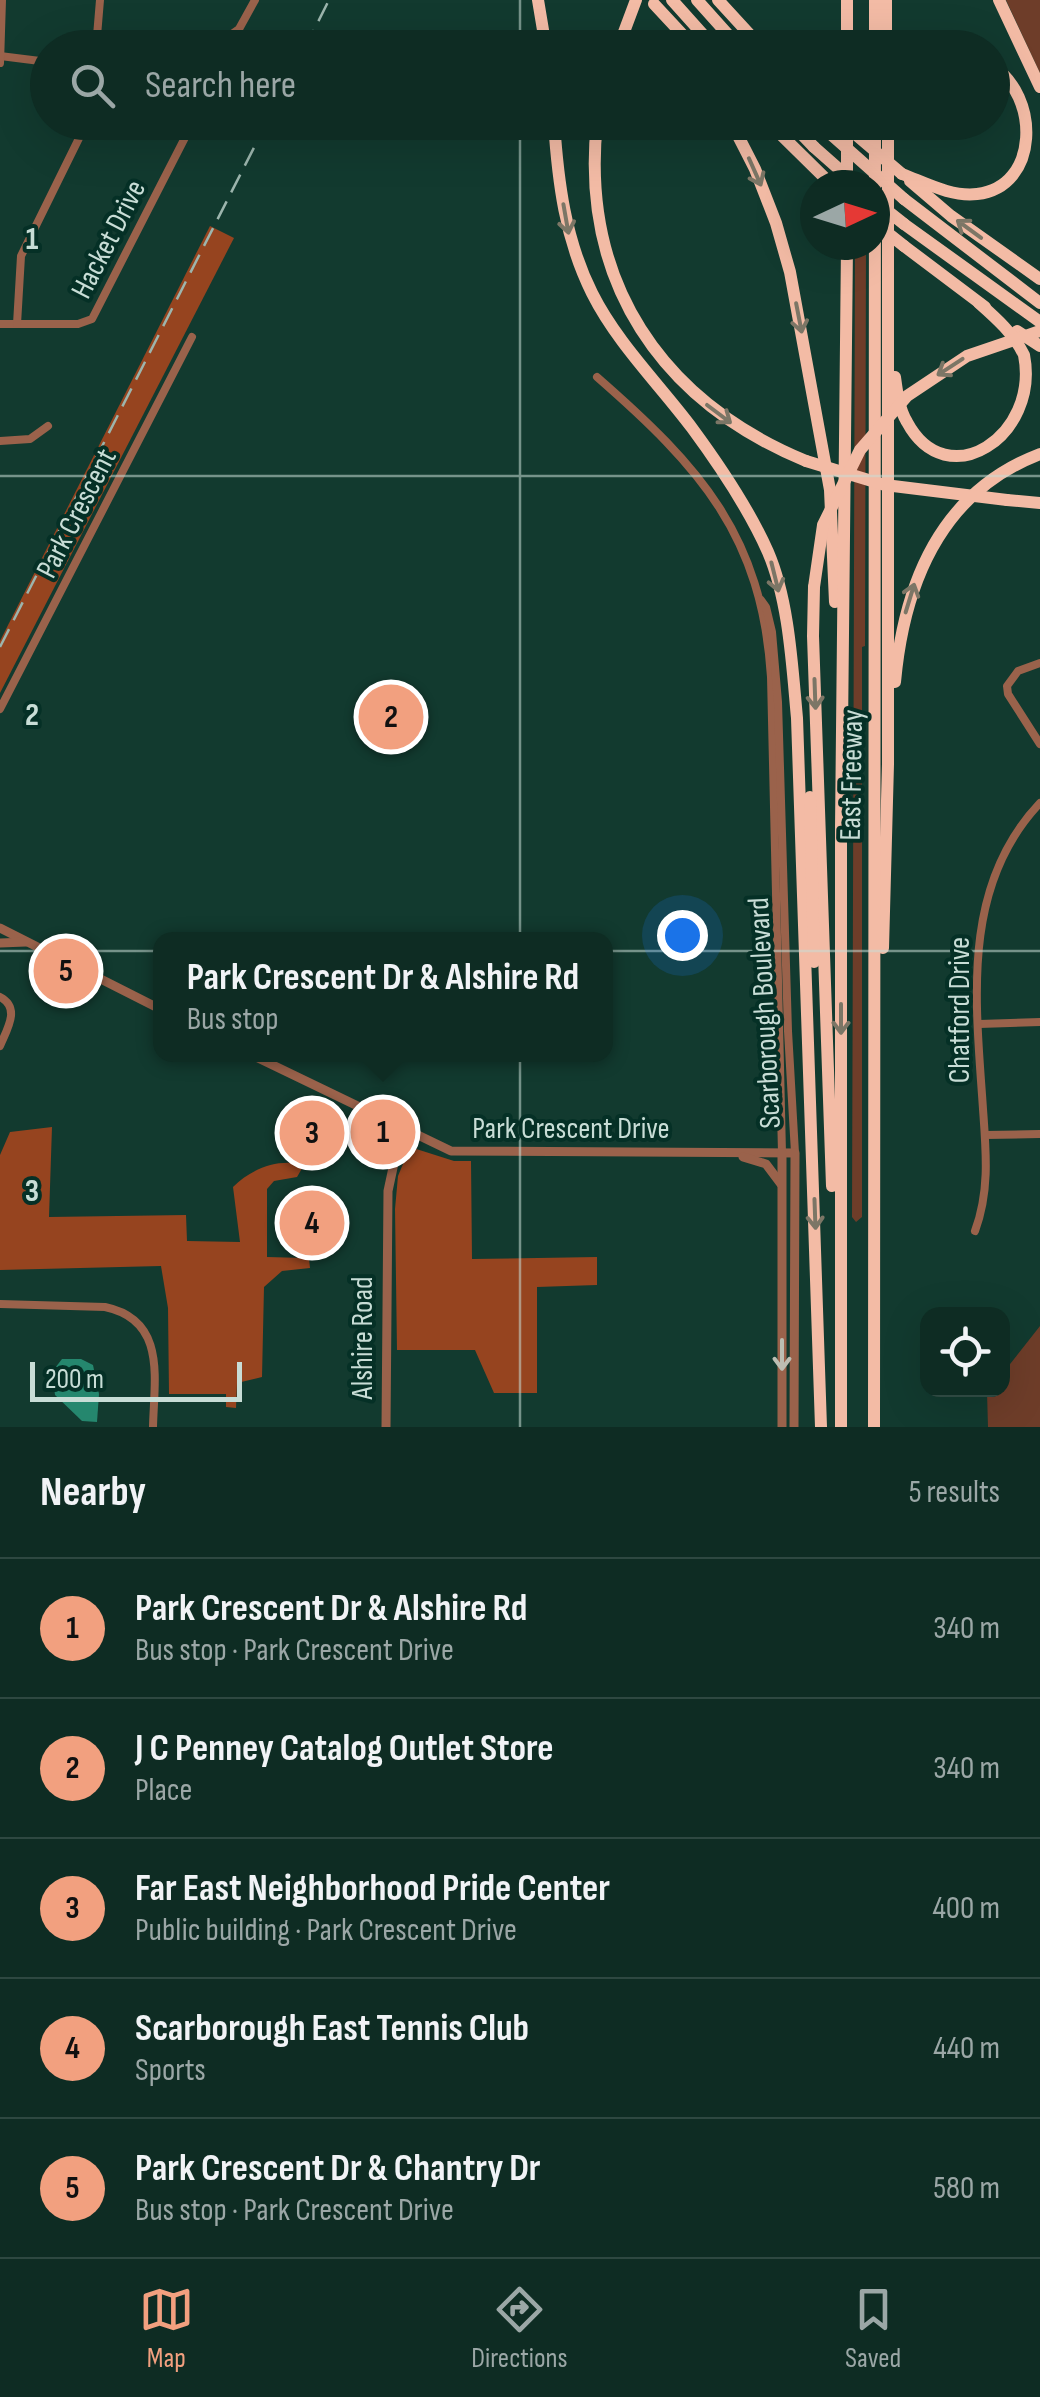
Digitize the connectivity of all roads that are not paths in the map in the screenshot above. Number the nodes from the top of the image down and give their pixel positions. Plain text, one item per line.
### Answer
1 (2, 0) edge
2 (100, 0) edge
3 (255, 0) edge
4 (538, 0) edge
5 (636, 0) edge
6 (672, 0) edge
7 (698, 0) edge
8 (718, 0) edge
9 (848, 0) edge
10 (875, 0) edge
11 (886, 0) edge
12 (999, 0) edge
13 (652, 2) edge
14 (98, 30) edge
15 (236, 30) edge
16 (543, 30) edge
17 (625, 30) edge
18 (672, 30) edge
19 (678, 30) edge
20 (699, 30) edge
21 (724, 30) edge
22 (746, 30) edge
23 (847, 30) edge
24 (875, 30) edge
25 (886, 30) edge
26 (0, 59) edge
27 (30, 61) edge
28 (1010, 77) edge
29 (1040, 87) edge
30 (77, 140) edge
31 (184, 140) edge
32 (555, 140) edge
33 (596, 140) edge
34 (739, 140) edge
35 (786, 140) edge
36 (808, 140) edge
37 (837, 140) edge
38 (845, 140) edge
39 (864, 140) edge
40 (875, 140) edge
41 (888, 140) edge
42 (893, 140) edge
43 (888, 161) junction
44 (815, 170) edge
45 (840, 170) edge
46 (846, 170) edge
47 (902, 174) junction
48 (890, 213) edge
49 (890, 235) edge
50 (847, 260) edge
51 (1040, 278) edge
52 (979, 302) junction
53 (1040, 304) edge
54 (889, 320) junction
55 (1040, 322) edge
56 (0, 324) edge
57 (17, 324) junction
58 (1040, 331) edge
59 (192, 337) dead end
60 (650, 345) junction
61 (1040, 346) edge
62 (597, 377) dead end
63 (48, 426) dead end
64 (692, 429) junction
65 (0, 441) edge
66 (1040, 454) edge
67 (1040, 503) edge
68 (761, 600) junction
69 (1040, 663) edge
70 (842, 704) junction
71 (0, 709) edge
72 (816, 730) junction
73 (1040, 744) edge
74 (888, 764) junction
75 (1040, 802) edge
76 (0, 928) edge
77 (28, 942) junction
78 (0, 943) edge
79 (0, 997) edge
80 (153, 1005) edge
81 (1040, 1022) edge
82 (979, 1024) junction
83 (0, 1046) edge
84 (266, 1062) edge
85 (876, 1130) junction
86 (408, 1132) junction
87 (1040, 1134) edge
88 (986, 1136) junction
89 (716, 1153) junction
90 (782, 1153) junction
91 (795, 1153) junction
92 (813, 1179) junction
93 (782, 1187) junction
94 (840, 1228) junction
95 (975, 1230) dead end
96 (0, 1304) edge
97 (153, 1427) edge
98 (386, 1427) edge
99 (782, 1427) edge
100 (794, 1427) edge
101 (821, 1427) edge
102 (841, 1427) edge
103 (874, 1427) edge

1 - 26 street
2 - 14 street
3 - 15 street
4 - 16 highway
5 - 17 highway
6 - 20 highway
7 - 21 highway
8 - 22 highway
9 - 23 highway
10 - 24 highway
11 - 25 highway
12 - 29 highway
13 - 18 highway
13 - 19 highway
26 - 27 street
28 - 47 highway
30 - 57 street
31 - 57 street, Hacket Drive
32 -> 64 highway
33 - 60 highway
34 -> 70 highway
35 - 44 highway
36 - 45 highway, bridge
37 - 53 highway, bridge
38 - 46 highway
39 - 47 highway, bridge
40 - 85 highway, East Freeway
41 - 43 highway
42 - 43 highway
43 - 54 highway
51 -> 47 highway
48 - 55 highway, bridge
49 - 52 highway, bridge
50 - 70 highway, East Freeway
52 - 54 highway
52 - 61 highway
54 - 74 highway
56 - 57 street
58 -> 72 highway, bridge
59 - 71 street, Park Crescent
60 - 64 highway
60 -> 67 highway, bridge
62 - 68 street, Scarborough Boulevard
63 - 65 street
64 -> 92 highway
74 -> 66 highway
68 - 90 street, Scarborough Boulevard
68 - 91 street, Scarborough Boulevard
69 - 73 street
70 -> 94 highway, East Freeway
72 - 92 highway
72 - 94 highway
74 - 85 highway
75 - 82 street, Chatford Drive
76 - 77 street
77 - 78 street
77 - 80 street
79 - 83 street
81 - 82 street
82 - 88 street, Chatford Drive
84 - 86 street, Park Crescent Drive
85 - 103 highway, East Freeway
86 - 89 street, Park Crescent Drive
86 - 98 street, Alshire Road
87 - 88 street
88 - 95 street, Chatford Drive
89 - 90 street, Park Crescent Drive
89 - 93 street
90 - 91 street, Park Crescent Drive
90 - 93 street, Scarborough Boulevard
91 - 100 street, Scarborough Boulevard
92 -> 101 highway
93 -> 99 street, Scarborough Boulevard
94 - 102 highway, East Freeway
96 - 97 street

